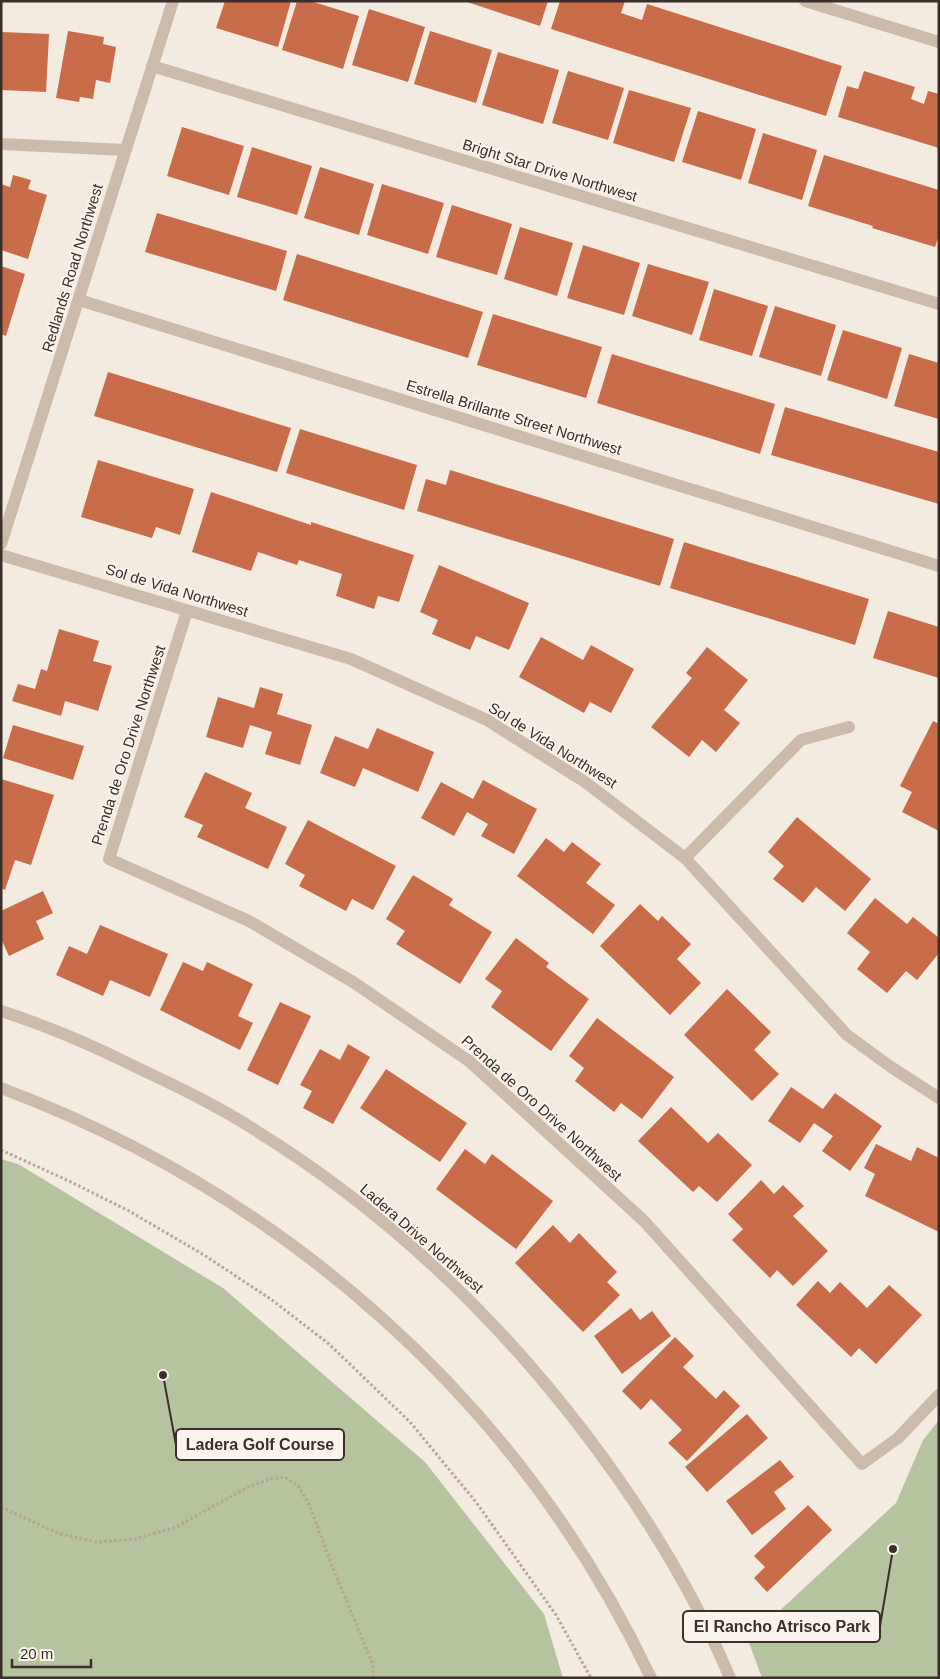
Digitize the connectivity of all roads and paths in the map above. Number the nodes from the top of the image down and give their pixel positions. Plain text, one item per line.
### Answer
1 (173, 1) edge
2 (805, 1) edge
3 (939, 42) edge
4 (152, 66) junction
5 (1, 144) edge
6 (125, 150) junction
7 (79, 300) junction
8 (939, 304) edge
9 (1, 544) edge
10 (1, 555) edge
11 (939, 566) edge
12 (187, 611) junction
13 (849, 727) dead end
14 (685, 858) junction
15 (1, 1011) edge
16 (1, 1088) edge
17 (939, 1098) edge
18 (1, 1150) edge
19 (939, 1395) edge
20 (1, 1507) edge
21 (374, 1678) edge
22 (591, 1678) edge
23 (651, 1678) edge
24 (730, 1678) edge

1 - 4 street, Redlands Road Northwest
2 - 3 street
4 - 6 street, Redlands Road Northwest
4 - 8 street, Bright Star Drive Northwest
5 - 6 street
6 - 7 street, Redlands Road Northwest
7 - 9 street, Redlands Road Northwest
7 - 11 street, Estrella Brillante Street Northwest
10 - 12 street, Sol de Vida Northwest
12 - 14 street, Sol de Vida Northwest
12 - 19 street, Prenda de Oro Drive Northwest
13 - 14 street
14 - 17 street, Sol de Vida Northwest
15 - 24 street, Ladera Drive Northwest
16 - 23 street
18 - 22 path
20 - 21 path

